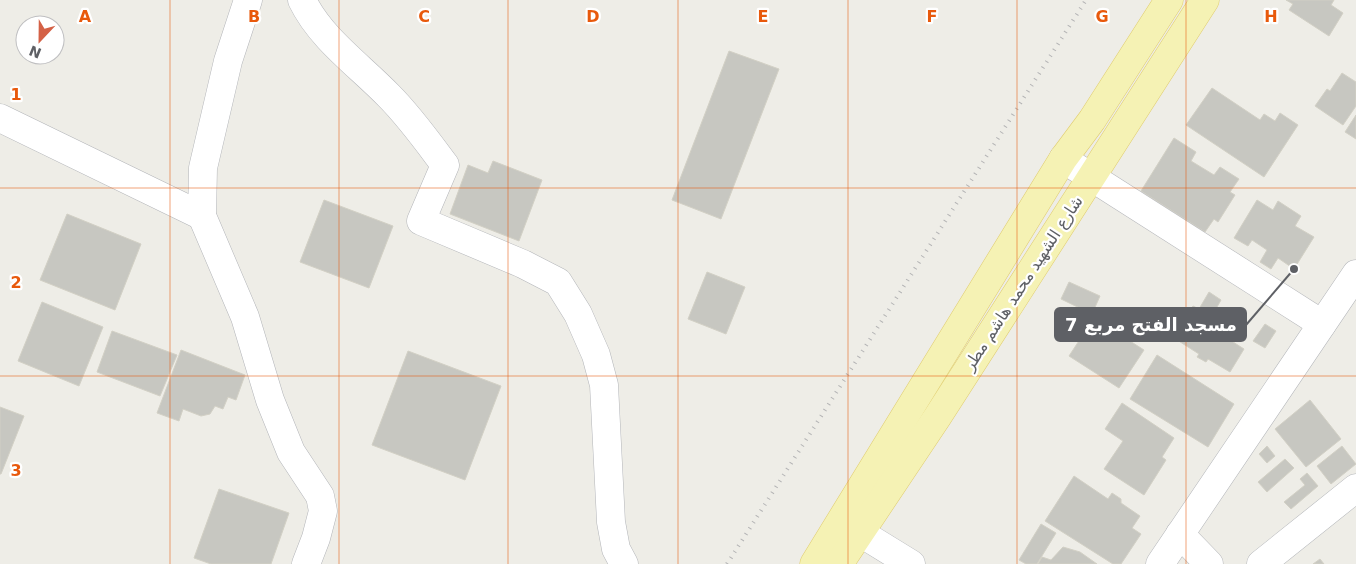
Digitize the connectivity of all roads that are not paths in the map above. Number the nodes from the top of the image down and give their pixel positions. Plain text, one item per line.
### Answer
1 (248, 0) edge
2 (302, 0) edge
3 (1169, 0) edge
4 (1205, 0) edge
5 (0, 118) edge
6 (1063, 159) junction
7 (1091, 178) junction
8 (202, 216) junction
9 (1356, 274) edge
10 (1322, 324) junction
11 (1356, 488) edge
12 (860, 532) junction
13 (1180, 534) junction
14 (306, 564) edge
15 (624, 564) edge
16 (814, 564) edge
17 (839, 564) edge
18 (911, 564) edge
19 (1160, 564) edge
20 (1209, 564) edge
21 (1261, 564) edge

1 - 8 street
2 - 15 street
3 - 6 main road, شارع الشهيد محمد هاشم مطر
4 - 7 main road, شارع الشهيد محمد هاشم مطر
5 - 8 street
6 - 7 street
6 - 16 main road, شارع الشهيد محمد هاشم مطر
7 - 10 street
7 - 12 main road, شارع الشهيد محمد هاشم مطر
8 - 14 street
9 - 10 street
10 - 13 street
11 - 21 street
12 - 17 main road, شارع الشهيد محمد هاشم مطر
12 - 18 street
13 - 19 street
13 - 20 street

